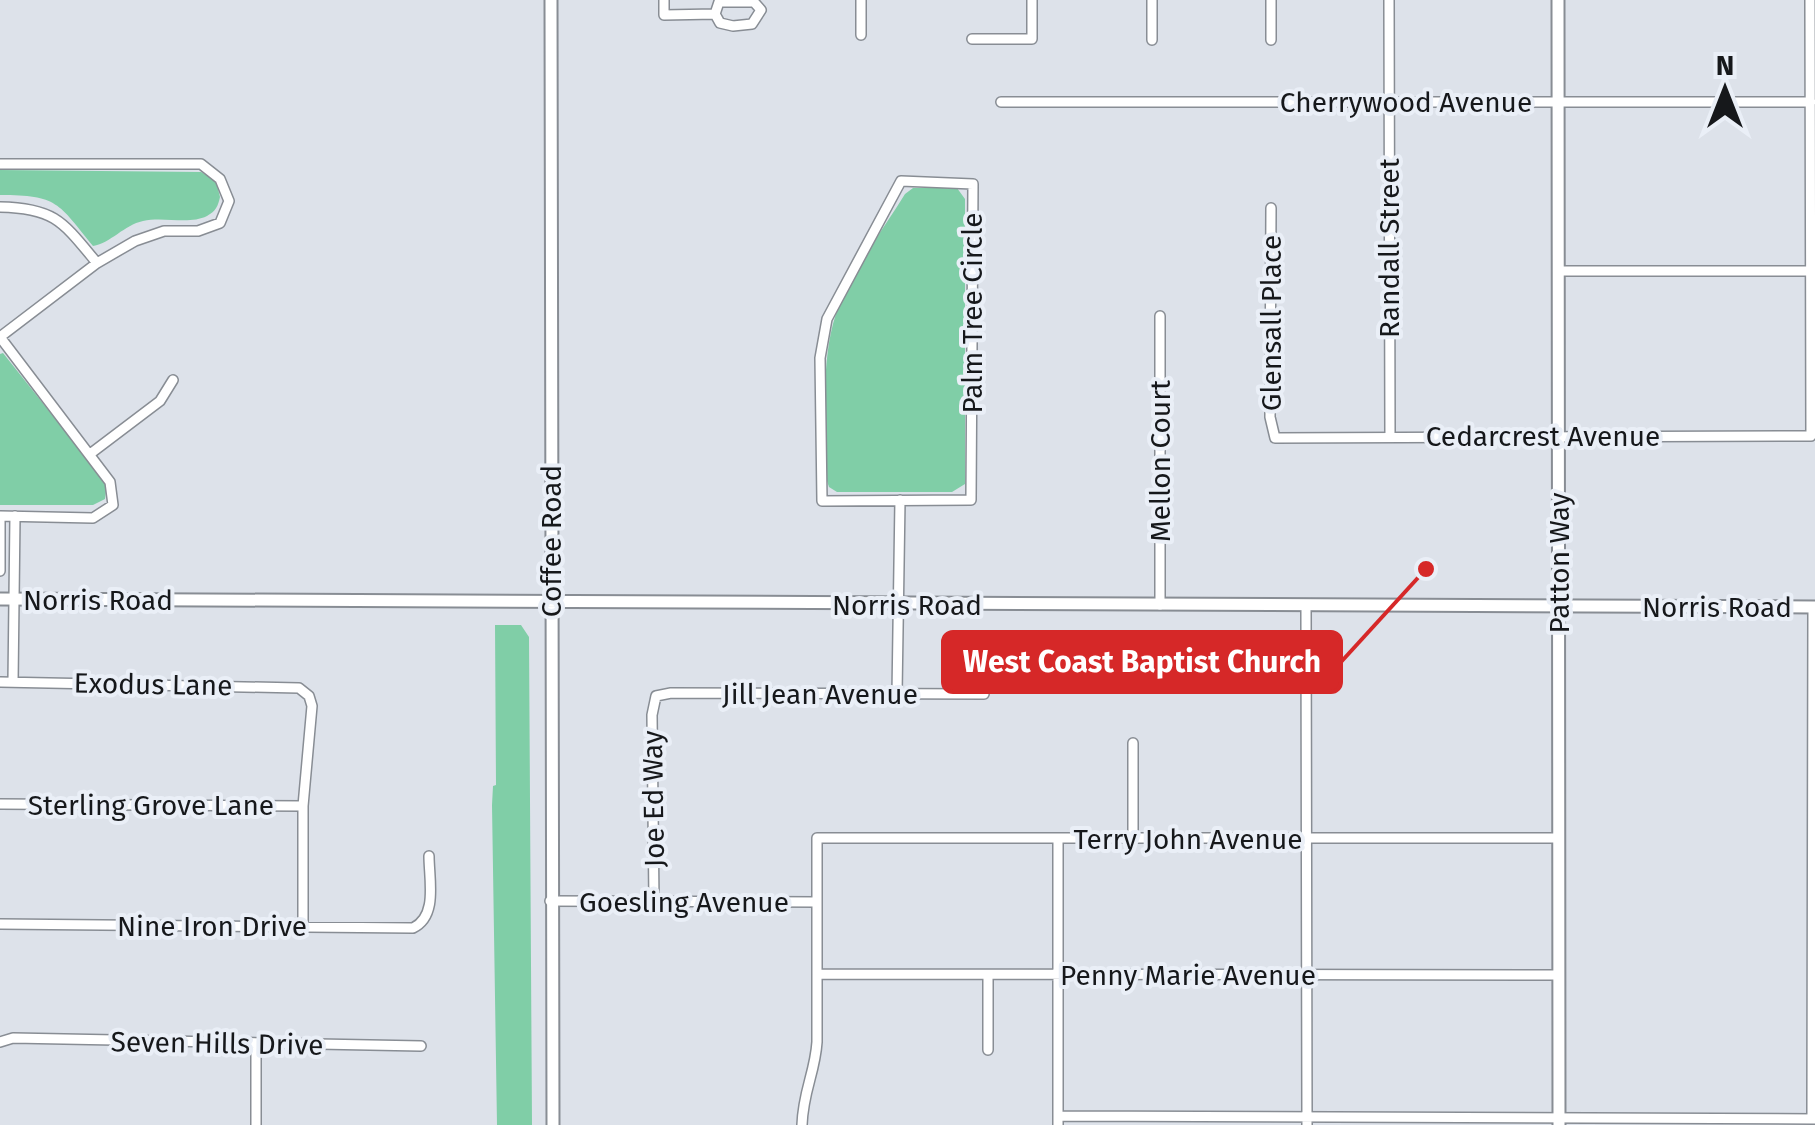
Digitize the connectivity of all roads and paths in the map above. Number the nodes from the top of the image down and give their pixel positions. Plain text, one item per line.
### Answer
1 (551, 0) edge
2 (664, 0) edge
3 (862, 0) edge
4 (1032, 0) edge
5 (1152, 0) edge
6 (1271, 0) edge
7 (1389, 0) edge
8 (1558, 0) edge
9 (1810, 0) edge
10 (715, 14) junction
11 (861, 35) dead end
12 (972, 40) dead end
13 (1152, 40) dead end
14 (1271, 40) dead end
15 (1001, 102) dead end
16 (1389, 102) junction
17 (1558, 102) junction
18 (1810, 102) junction
19 (0, 164) edge
20 (0, 207) edge
21 (1271, 208) dead end
22 (96, 263) junction
23 (1558, 271) junction
24 (1811, 271) junction
25 (1160, 316) dead end
26 (0, 337) edge
27 (1813, 360) edge
28 (173, 380) dead end
29 (1390, 436) junction
30 (1558, 436) junction
31 (1275, 438) joint
32 (90, 454) junction
33 (900, 500) junction
34 (0, 516) edge
35 (15, 516) junction
36 (0, 571) edge
37 (7, 599) edge
38 (552, 604) junction
39 (897, 605) junction
40 (1160, 605) junction
41 (1306, 606) junction
42 (1559, 606) junction
43 (1814, 607) edge
44 (0, 682) edge
45 (13, 682) junction
46 (897, 694) junction
47 (984, 694) dead end
48 (656, 696) joint
49 (1132, 743) dead end
50 (0, 804) edge
51 (303, 806) junction
52 (1559, 838) junction
53 (1058, 839) junction
54 (1132, 839) junction
55 (1307, 839) junction
56 (429, 856) dead end
57 (550, 901) junction
58 (654, 902) junction
59 (817, 902) junction
60 (0, 924) edge
61 (303, 926) junction
62 (817, 974) junction
63 (1559, 974) junction
64 (988, 975) junction
65 (1058, 975) junction
66 (1307, 975) junction
67 (0, 1042) edge
68 (256, 1044) junction
69 (421, 1046) dead end
70 (988, 1050) dead end
71 (1813, 1119) edge
72 (1058, 1121) edge
73 (1307, 1121) edge
74 (1559, 1122) edge
75 (256, 1125) edge
76 (549, 1125) edge
77 (802, 1125) edge

1 - 38 street, Coffee Road
2 - 10 street
3 - 11 street
4 - 12 street
5 - 13 street
6 - 14 street
7 - 16 street, Randall Street
8 - 17 street, Patton Way
9 - 18 street
10 - 10 street
15 - 16 street, Cherrywood Avenue
16 - 17 street, Cherrywood Avenue
16 - 29 street, Randall Street
17 - 18 street, Cherrywood Avenue
17 - 23 street, Patton Way
18 - 24 street
19 - 22 street
20 - 22 street
21 - 31 street, Glensall Place
22 - 26 street
23 - 24 street
23 - 30 street, Patton Way
24 - 27 street
25 - 40 street, Mellon Court
26 - 32 street
27 - 30 street, Cedarcrest Avenue
28 - 32 street
29 - 30 street, Cedarcrest Avenue
29 - 31 street, Cedarcrest Avenue
30 - 42 street, Patton Way
32 - 35 street
33 - 33 street, Palm Tree Circle
33 - 39 street
34 - 35 street
34 - 36 street
35 - 37 street
37 - 38 street, Norris Road
37 - 45 street
38 - 39 street, Norris Road
38 - 57 street, Coffee Road
39 - 40 street, Norris Road
39 - 46 street
40 - 41 street, Norris Road
41 - 42 street, Norris Road
41 - 55 street
42 - 43 street, Norris Road
42 - 52 street, Patton Way
43 - 71 street
44 - 45 street, Exodus Lane
45 - 51 street, Exodus Lane
46 - 47 street, Jill Jean Avenue
46 - 48 street, Jill Jean Avenue
48 - 58 street, Joe Ed Way
49 - 54 street
50 - 51 street, Sterling Grove Lane
51 - 61 street
52 - 55 street, Terry John Avenue
52 - 63 street, Patton Way
53 - 54 street, Terry John Avenue
53 - 59 street, Terry John Avenue
53 - 65 street
54 - 55 street, Terry John Avenue
55 - 66 street
56 - 61 street, Nine Iron Drive
57 - 58 street, Goesling Avenue
57 - 76 street, Coffee Road
58 - 59 street, Goesling Avenue
59 - 62 street
60 - 61 street, Nine Iron Drive
62 - 64 street, Penny Marie Avenue
62 - 77 street
63 - 66 street, Penny Marie Avenue
63 - 74 street, Patton Way
64 - 65 street, Penny Marie Avenue
64 - 70 street
65 - 66 street, Penny Marie Avenue
65 - 72 street
66 - 73 street
67 - 68 street, Seven Hills Drive
68 - 69 street, Seven Hills Drive
68 - 75 street
71 - 74 street
72 - 73 street
73 - 74 street

